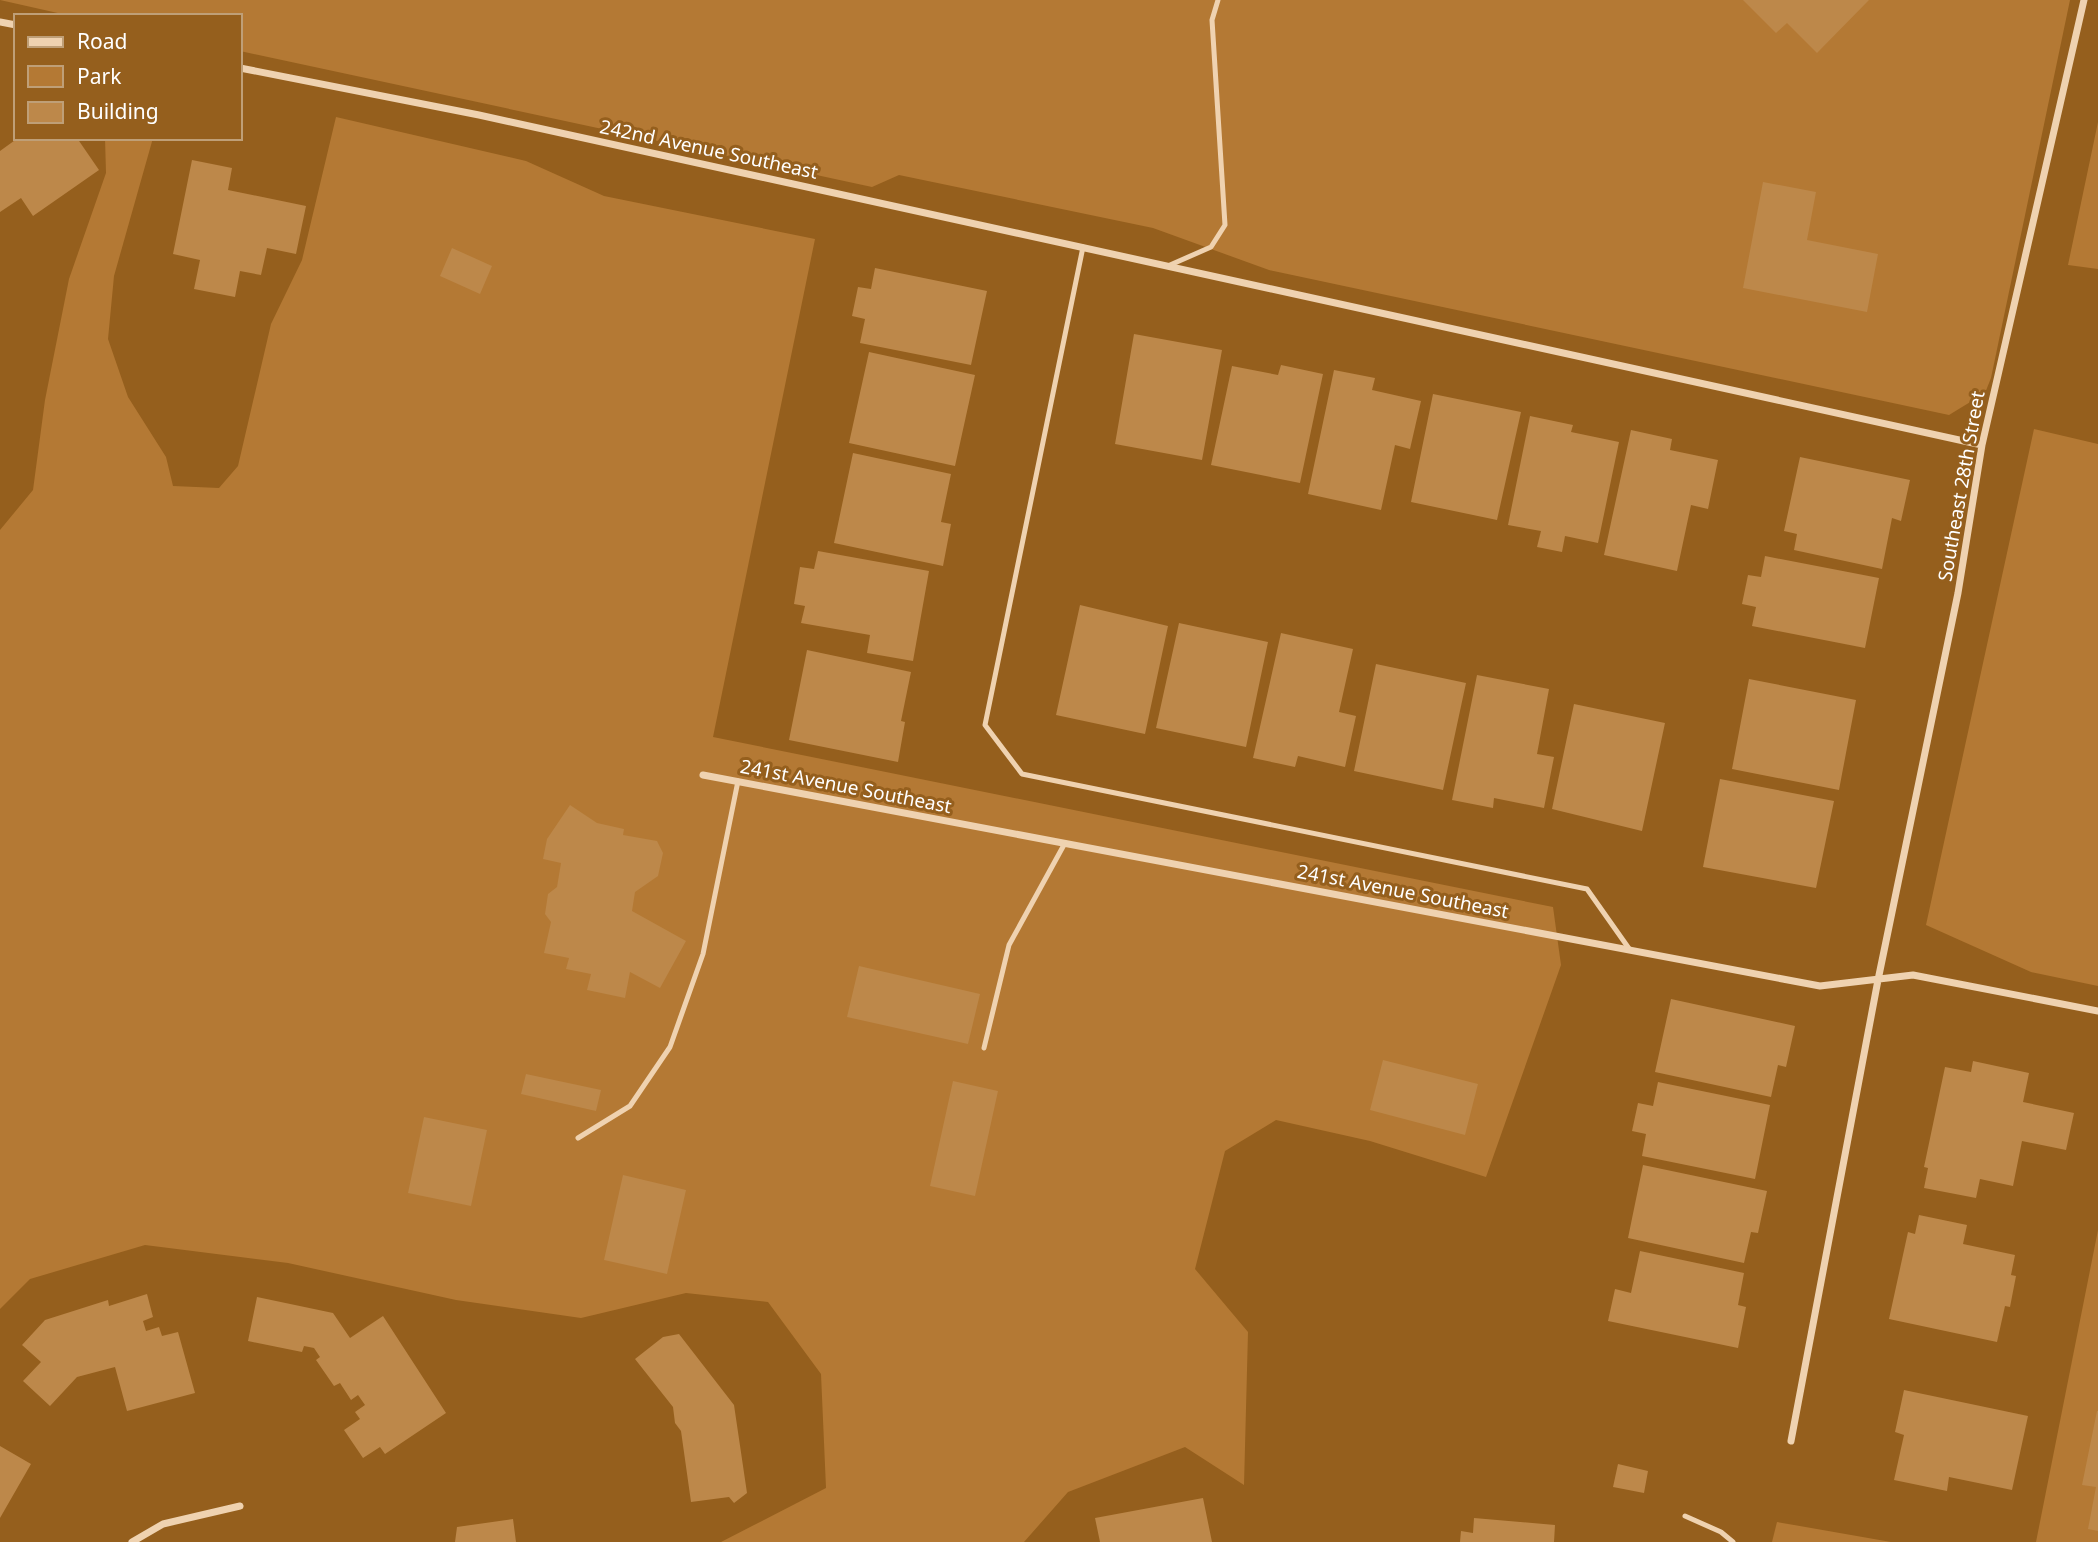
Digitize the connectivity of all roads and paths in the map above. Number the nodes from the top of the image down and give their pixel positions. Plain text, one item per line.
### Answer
1 (1218, 0) edge
2 (2084, 0) edge
3 (242, 68) edge
4 (1083, 247) junction
5 (1170, 265) junction
6 (1982, 444) junction
7 (703, 775) dead end
8 (738, 781) junction
9 (1065, 843) junction
10 (1630, 950) junction
11 (1878, 980) junction
12 (2098, 1011) edge
13 (984, 1048) dead end
14 (578, 1138) dead end
15 (1790, 1441) dead end
16 (240, 1506) dead end
17 (1685, 1516) dead end
18 (132, 1542) edge
19 (1733, 1542) edge

1 - 5 lane
2 - 6 street, Southeast 28th Street
3 - 4 street, 242nd Avenue Southeast
4 - 5 street, 242nd Avenue Southeast
4 - 10 lane
5 - 6 street, 242nd Avenue Southeast
6 - 11 street, Southeast 28th Street
7 - 8 street, 241st Avenue Southeast
8 - 9 street, 241st Avenue Southeast
8 - 14 lane
9 - 10 street, 241st Avenue Southeast
9 - 13 lane
10 - 11 street, 241st Avenue Southeast
11 - 12 street, 241st Avenue Southeast
11 - 15 street, Southeast 28th Street
16 - 18 street
17 - 19 lane

